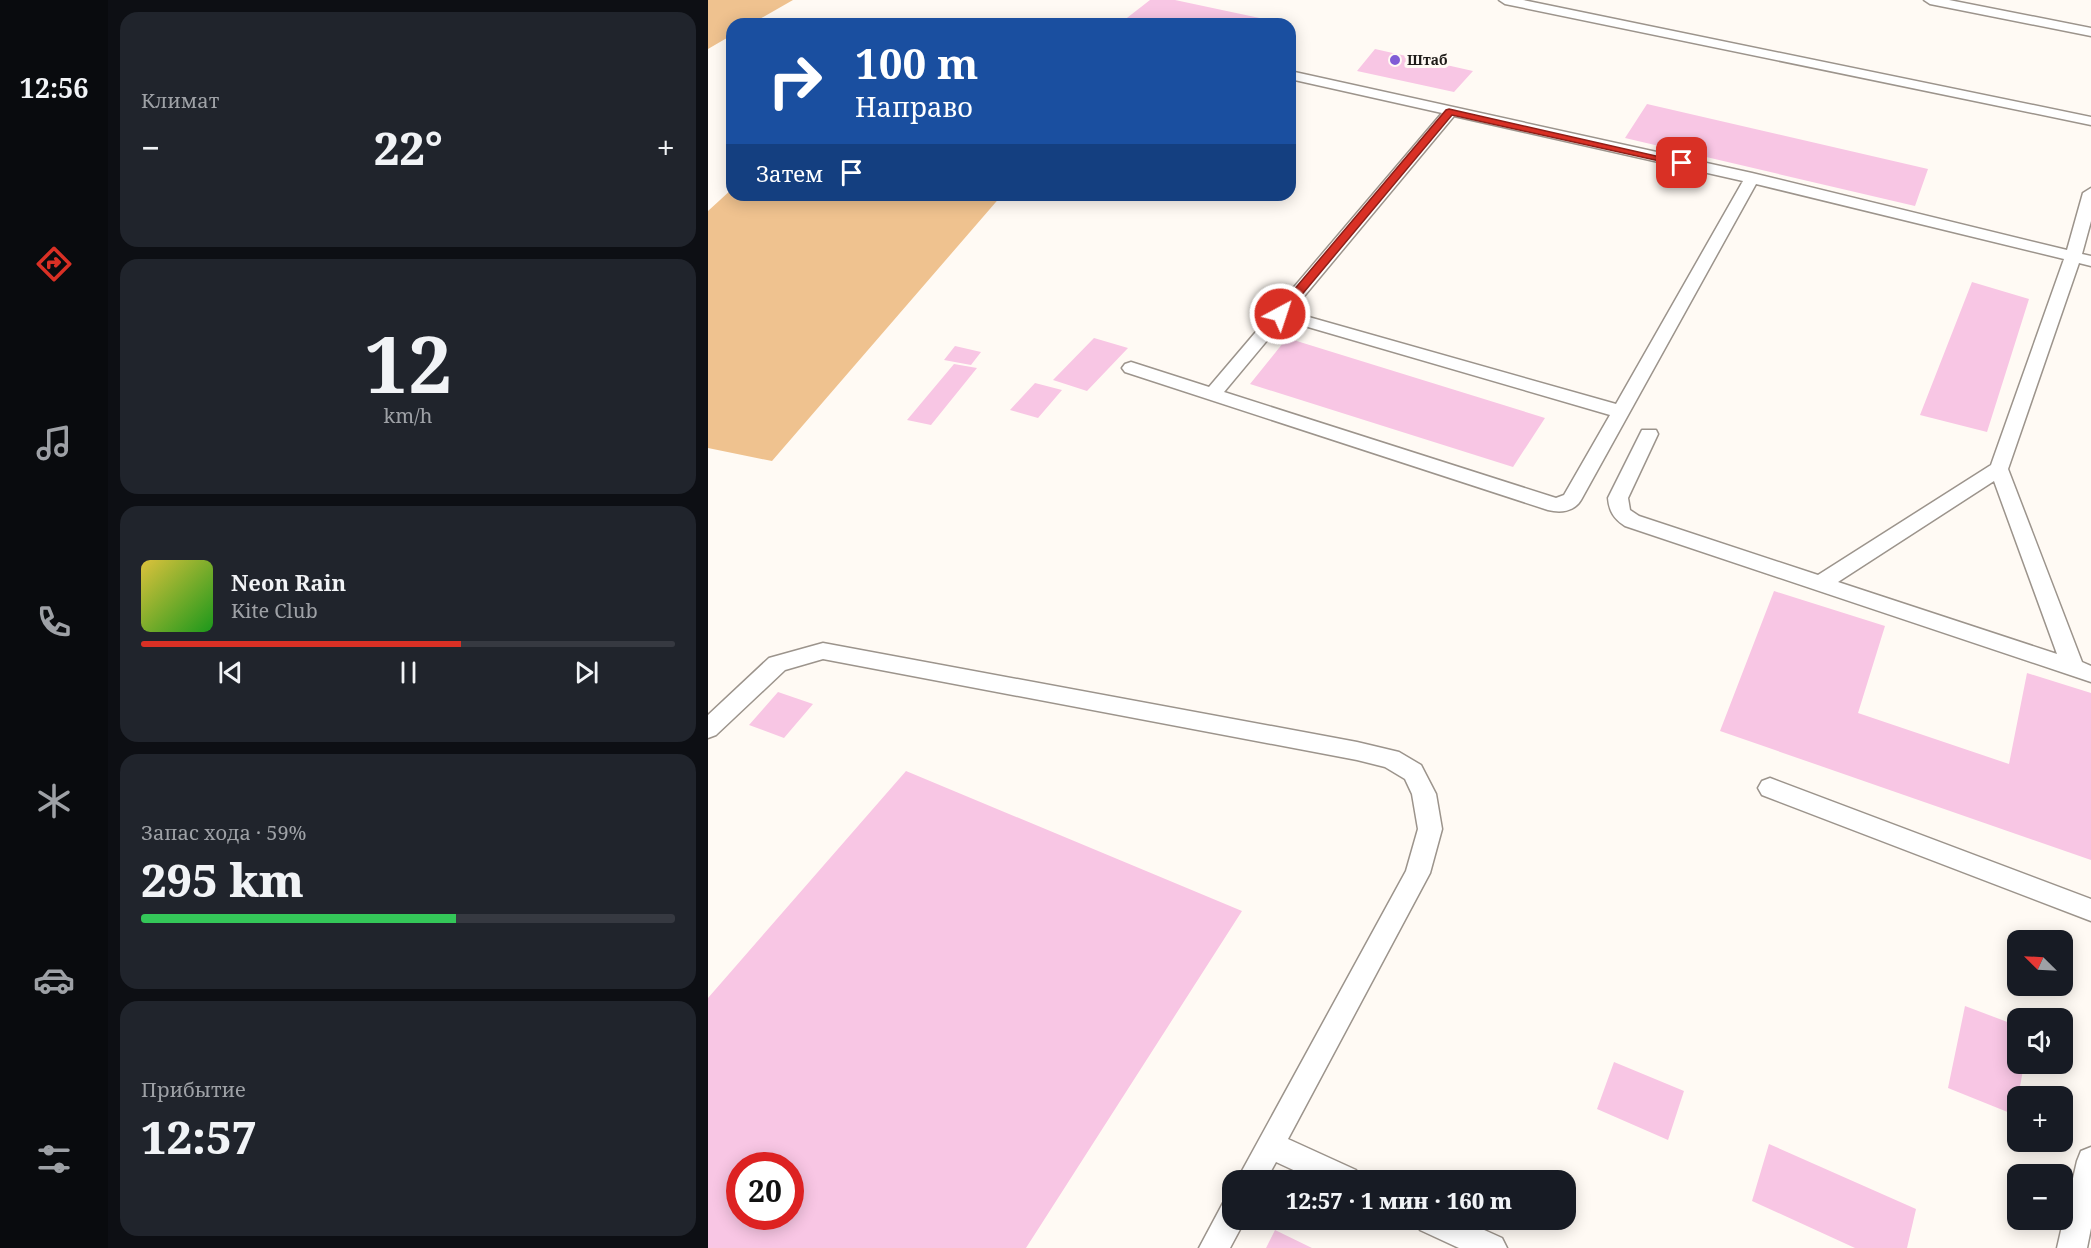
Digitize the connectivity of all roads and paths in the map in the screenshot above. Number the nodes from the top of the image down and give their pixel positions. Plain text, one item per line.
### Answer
1 (1506, 0) edge
2 (1930, 0) edge
3 (2091, 32) edge
4 (1296, 76) edge
5 (1449, 112) junction
6 (2091, 121) edge
7 (1752, 178) junction
8 (2091, 193) edge
9 (2082, 259) edge
10 (1280, 314) junction
11 (1131, 368) dead end
12 (1212, 395) junction
13 (1621, 412) junction
14 (1649, 434) dead end
15 (1999, 469) junction
16 (1821, 584) junction
17 (2082, 671) edge
18 (708, 729) edge
19 (1770, 788) dead end
20 (2091, 910) edge
21 (1270, 1145) junction
22 (2091, 1161) edge
23 (1256, 1170) edge
24 (1324, 1170) edge
25 (1224, 1230) edge
26 (1452, 1230) edge
27 (1214, 1248) edge
28 (1492, 1248) edge
29 (2072, 1248) edge

1 - 6 lane
2 - 3 lane
4 - 5 lane
5 - 7 lane
5 - 10 lane
7 - 9 lane
7 - 13 lane
8 - 9 lane
9 - 15 lane
10 - 12 lane
10 - 13 lane
11 - 12 lane
12 - 13 lane
14 - 16 lane
15 - 16 lane
15 - 17 lane
16 - 17 lane
18 - 21 lane
19 - 20 lane
21 - 23 lane
21 - 24 lane
22 - 29 lane
25 - 27 lane
26 - 28 lane

